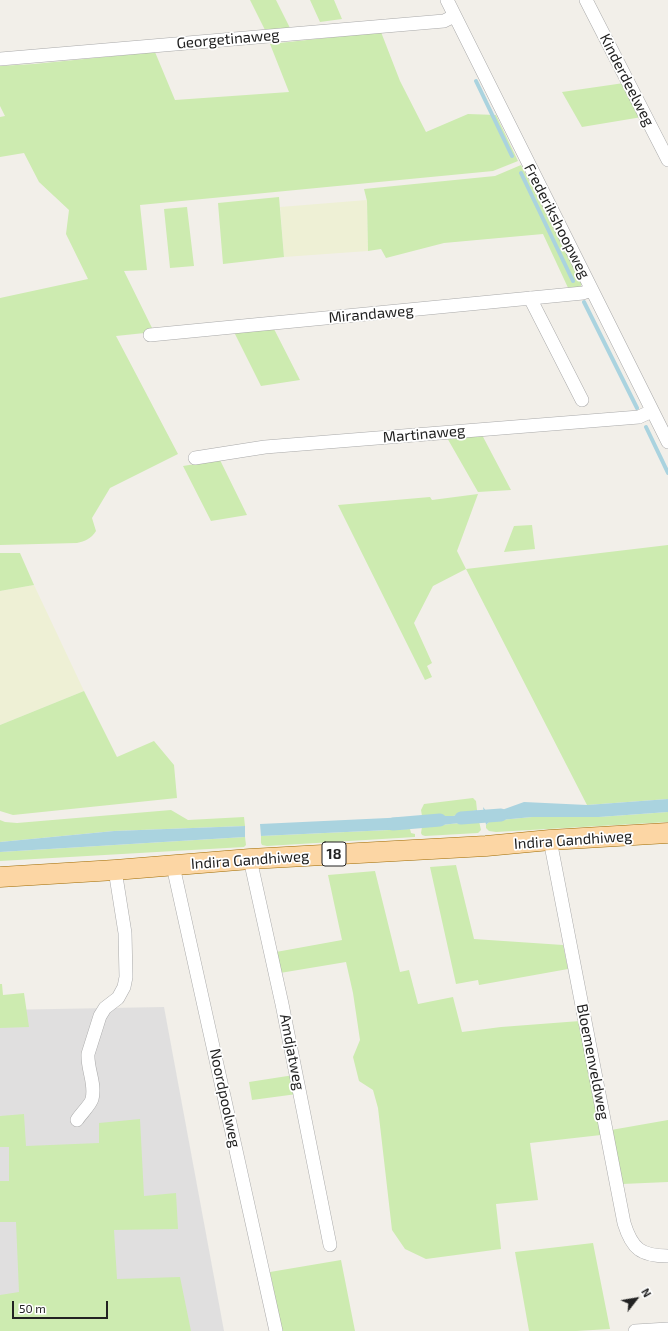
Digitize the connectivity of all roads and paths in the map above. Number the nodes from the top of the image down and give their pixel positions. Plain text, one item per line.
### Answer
1 (447, 0) edge
2 (586, 0) edge
3 (454, 16) junction
4 (0, 59) edge
5 (668, 160) edge
6 (591, 290) junction
7 (530, 298) junction
8 (150, 335) dead end
9 (582, 400) dead end
10 (652, 411) junction
11 (668, 442) edge
12 (195, 458) dead end
13 (668, 833) edge
14 (550, 840) junction
15 (250, 859) junction
16 (173, 866) junction
17 (115, 870) junction
18 (0, 877) edge
19 (77, 1120) dead end
20 (330, 1245) dead end
21 (668, 1256) edge
22 (668, 1329) edge
23 (276, 1331) edge
24 (635, 1331) edge

1 - 3 street, Frederikshoopweg
2 - 5 street, Kinderdeelweg
3 - 4 street, Georgetinaweg
3 - 6 street, Frederikshoopweg
6 - 7 street, Mirandaweg
6 - 10 street, Frederikshoopweg
7 - 8 street, Mirandaweg
7 - 9 street
10 - 11 street, Frederikshoopweg
10 - 12 street, Martinaweg
13 - 14 main road, Indira Gandhiweg / 18
14 - 15 main road, Indira Gandhiweg / 18
14 - 21 street, Bloemenveldweg
15 - 16 main road, Indira Gandhiweg / 18
15 - 20 street, Amdjatweg
16 - 17 main road, Indira Gandhiweg / 18
16 - 23 street, Noordpoolweg
17 - 18 main road, Indira Gandhiweg / 18
17 - 19 street
22 - 24 street

